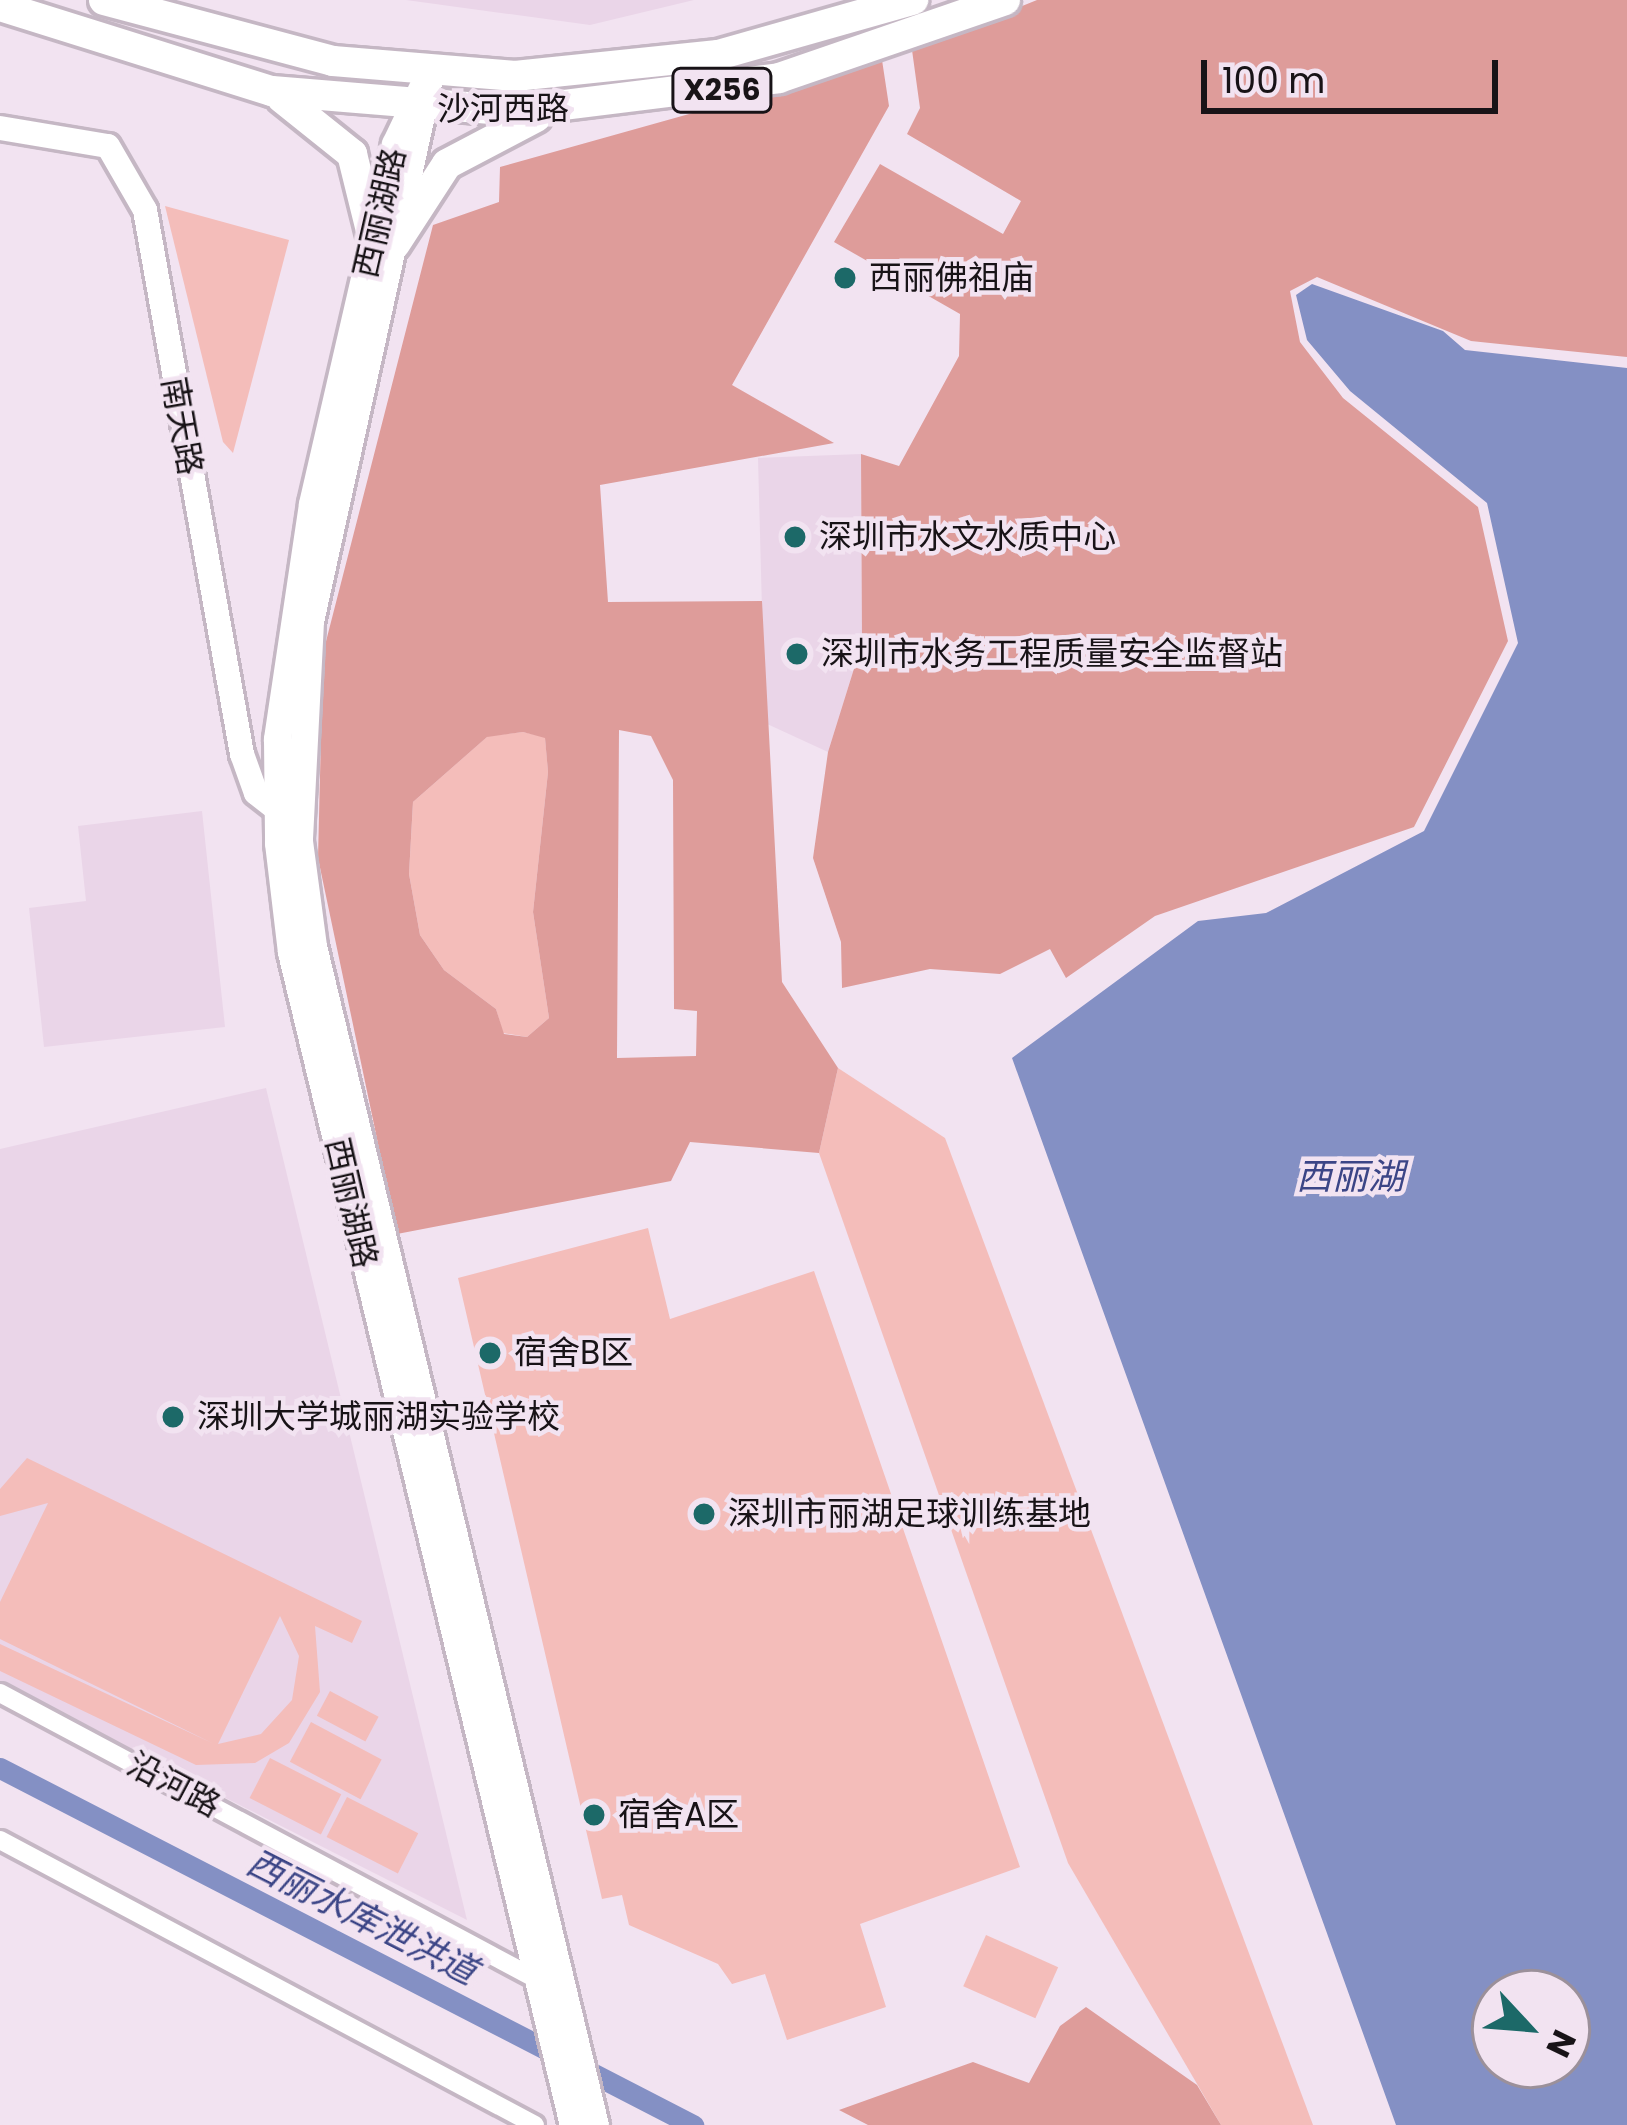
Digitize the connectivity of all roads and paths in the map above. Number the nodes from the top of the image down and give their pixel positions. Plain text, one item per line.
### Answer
1 (104, 0) edge
2 (913, 0) edge
3 (1005, 0) edge
4 (0, 6) edge
5 (429, 73) junction
6 (272, 91) junction
7 (416, 109) junction
8 (549, 110) junction
9 (0, 128) edge
10 (384, 242) junction
11 (278, 810) junction
12 (0, 1693) edge
13 (0, 1840) edge
14 (538, 1980) junction
15 (565, 2048) junction
16 (535, 2125) edge
17 (573, 2125) edge
18 (595, 2125) edge

1 - 5 main road, 沙河西路 / X256
2 - 5 main road, 沙河西路 / X256
3 - 8 main road, 沙河西路 / X256
4 - 6 main road, 沙河西路 / X256
5 - 7 main road, 西丽湖路
6 - 7 main road, 沙河西路 / X256
6 - 10 main road
7 - 8 main road, 沙河西路 / X256
7 - 10 main road, 西丽湖路
8 - 10 main road
9 - 11 street, 南天路
10 - 11 main road, 西丽湖路
10 - 15 main road, 西丽湖路
11 - 14 main road, 西丽湖路
12 - 14 street, 沿河路
13 - 16 street
14 - 15 main road, 西丽湖路
15 - 17 main road
15 - 18 main road

